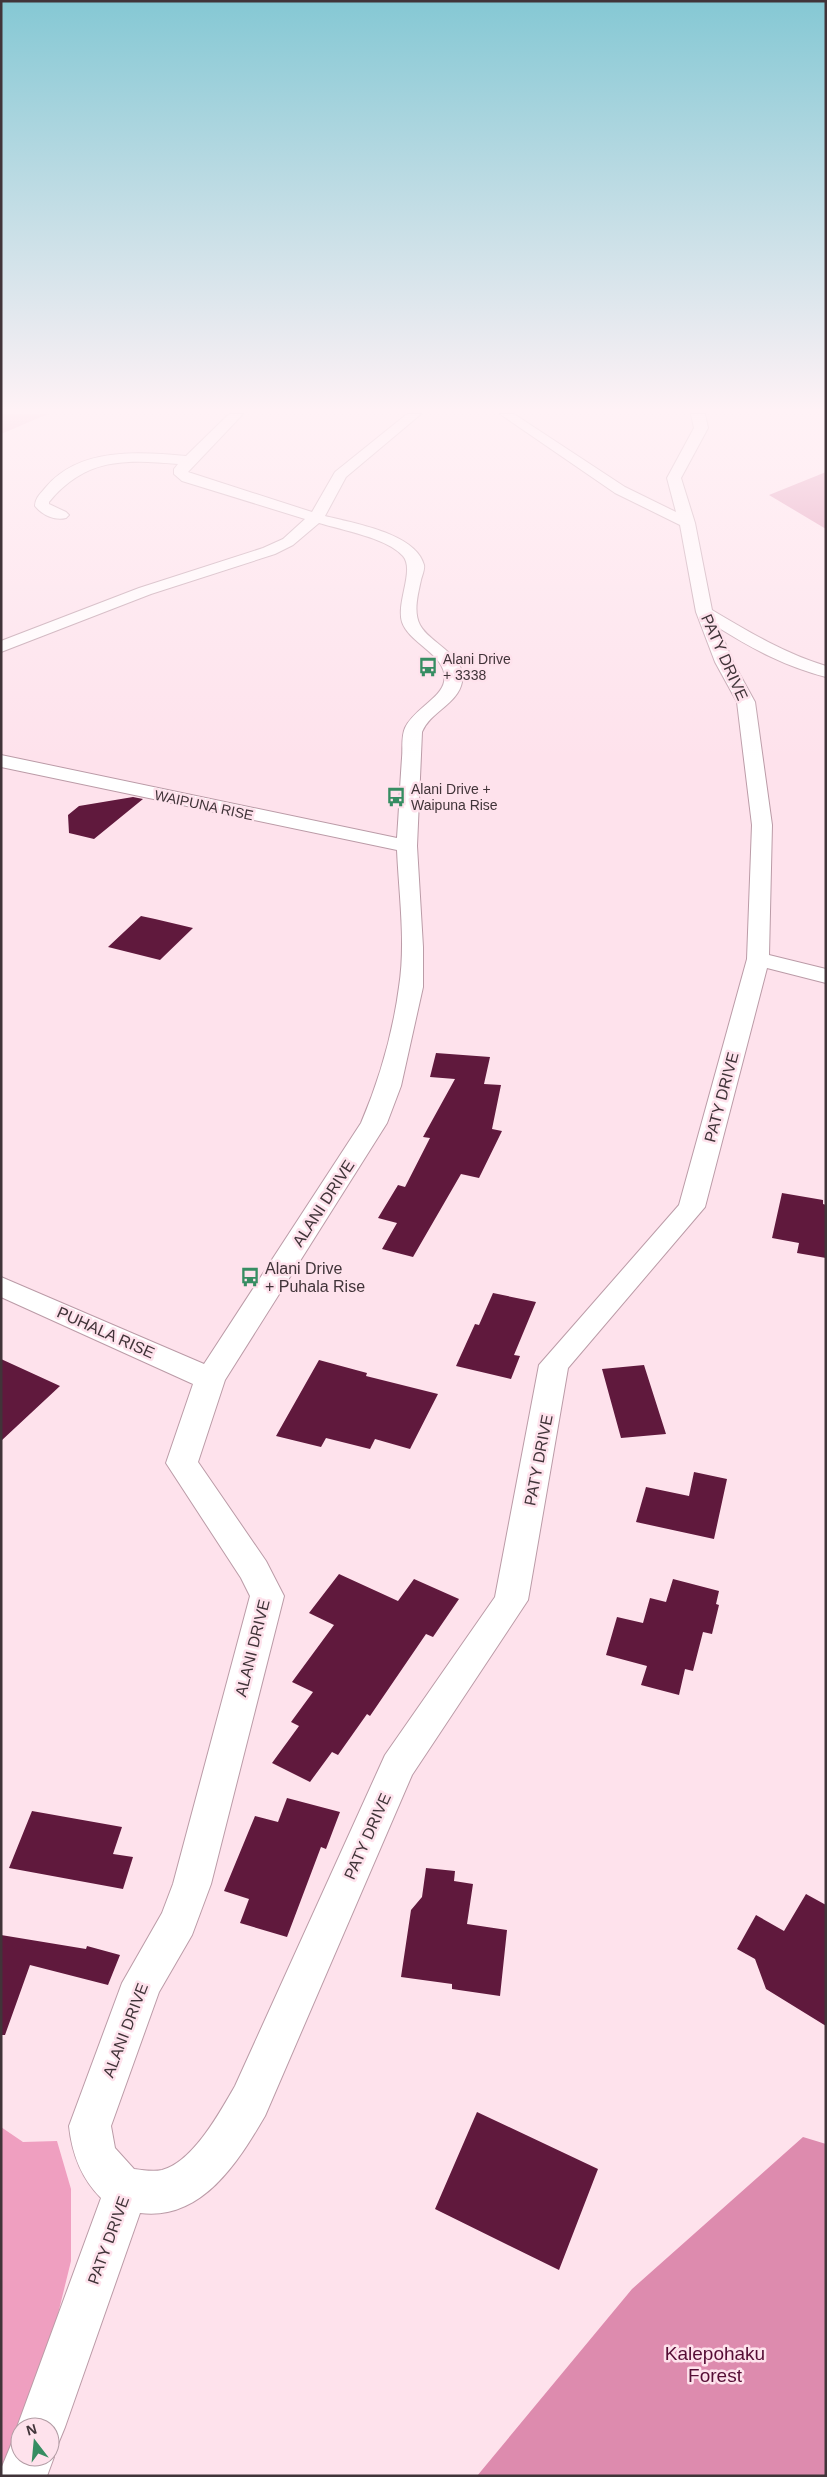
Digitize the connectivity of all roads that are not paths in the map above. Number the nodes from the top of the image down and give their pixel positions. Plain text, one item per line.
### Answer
1 (301, 530) edge
2 (359, 530) edge
3 (688, 530) edge
4 (704, 612) junction
5 (1, 647) edge
6 (826, 672) edge
7 (1, 761) edge
8 (407, 846) junction
9 (758, 959) junction
10 (826, 976) edge
11 (1, 1286) edge
12 (210, 1379) junction
13 (126, 2190) junction
14 (45, 2417) edge

1 - 5 street
2 - 8 street, ALANI DRIVE
3 - 4 street, PATY DRIVE
4 - 6 street
4 - 9 street, PATY DRIVE
7 - 8 street, WAIPUNA RISE
8 - 12 street, ALANI DRIVE
9 - 10 street
9 - 13 street, PATY DRIVE
11 - 12 street, PUHALA RISE
12 - 13 street, ALANI DRIVE
13 - 14 street, PATY DRIVE

